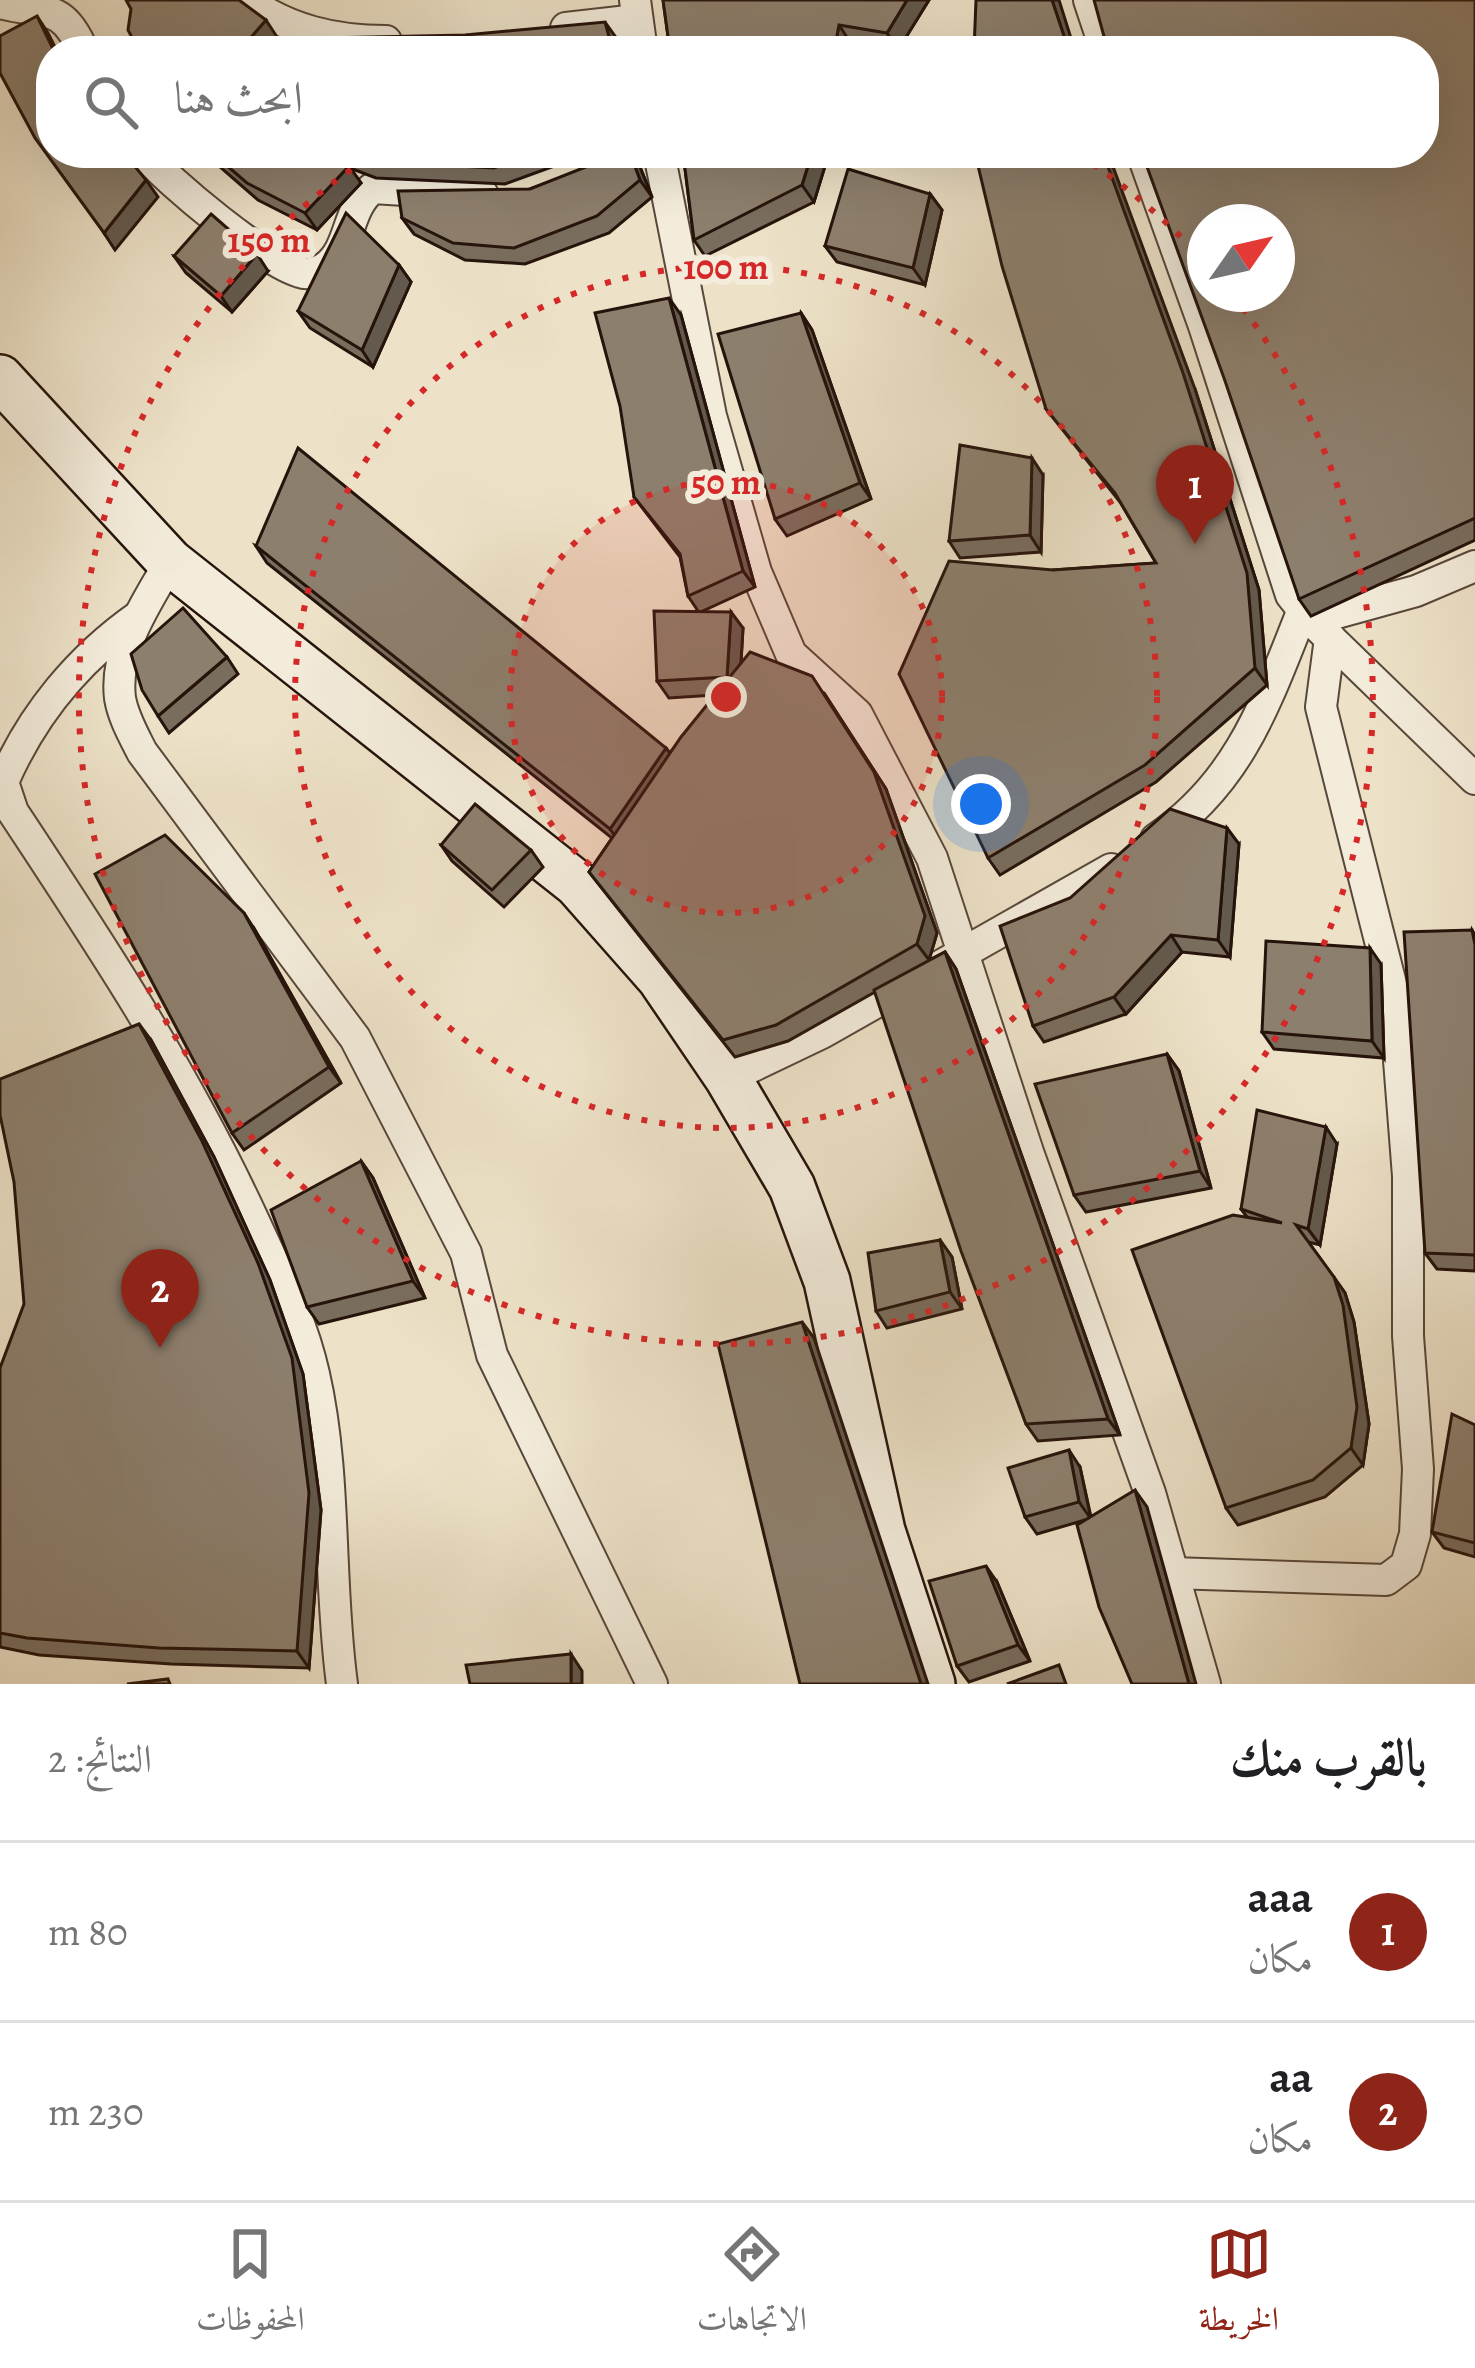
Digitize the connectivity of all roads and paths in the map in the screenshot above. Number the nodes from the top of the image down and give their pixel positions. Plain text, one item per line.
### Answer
1 (246, 0) edge
2 (1088, 0) edge
3 (0, 3) edge
4 (638, 24) edge
5 (536, 32) edge
6 (75, 36) edge
7 (336, 36) edge
8 (1101, 36) edge
9 (157, 168) edge
10 (650, 168) edge
11 (1147, 168) edge
12 (514, 194) edge
13 (0, 378) edge
14 (170, 562) junction
15 (1475, 566) edge
16 (139, 616) junction
17 (1314, 623) junction
18 (1475, 779) edge
19 (961, 952) junction
20 (728, 1078) junction
21 (1172, 1573) junction
22 (342, 1684) edge
23 (652, 1684) edge
24 (932, 1684) edge
25 (1205, 1684) edge

1 - 7 street
2 - 8 street
3 - 6 street
4 - 5 street
9 - 12 street
10 - 19 street
11 - 17 street
13 - 14 street
14 - 16 street
14 - 20 street
15 - 17 street
16 - 22 street
16 - 23 street
17 - 18 street
17 - 19 street
17 - 21 street
19 - 20 street
19 - 21 street
20 - 24 street
21 - 25 street

